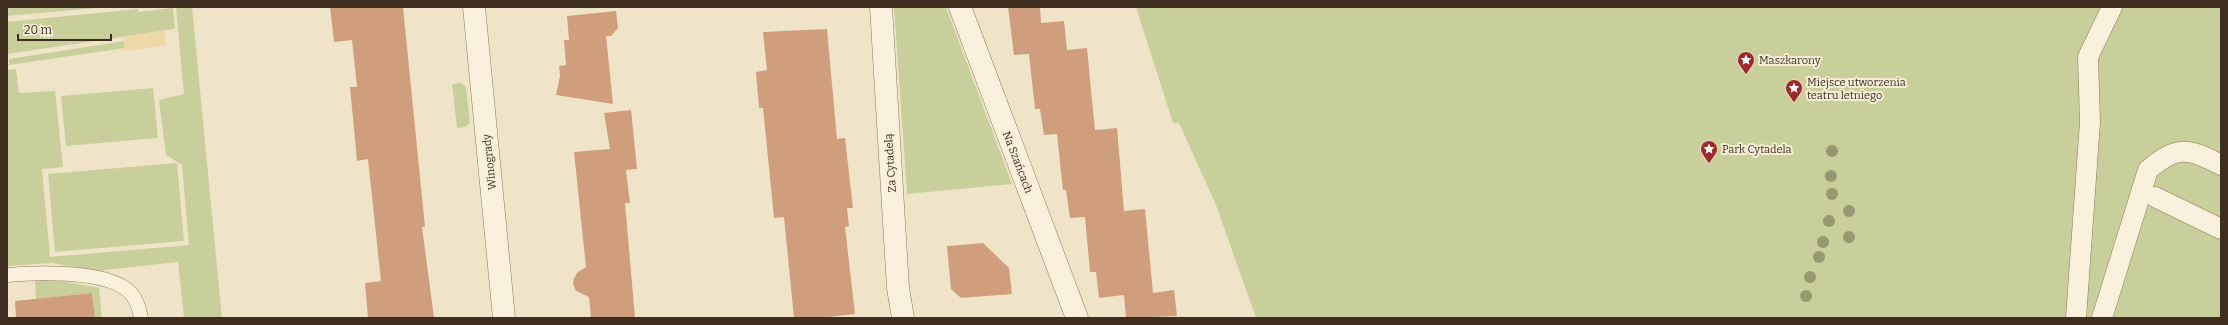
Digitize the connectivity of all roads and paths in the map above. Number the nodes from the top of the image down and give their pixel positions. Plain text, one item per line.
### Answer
1 (474, 7) edge
2 (881, 7) edge
3 (960, 7) edge
4 (2112, 7) edge
5 (2221, 165) edge
6 (2155, 197) dead end
7 (2221, 229) edge
8 (7, 276) edge
9 (141, 318) edge
10 (504, 318) edge
11 (903, 318) edge
12 (1077, 318) edge
13 (2076, 318) edge
14 (2102, 318) edge

1 - 10 street, Winogrady
2 - 11 street, Za Cytadelą
3 - 12 street, Na Szańcach
4 - 13 street
5 - 14 street
6 - 7 street
8 - 9 lane

